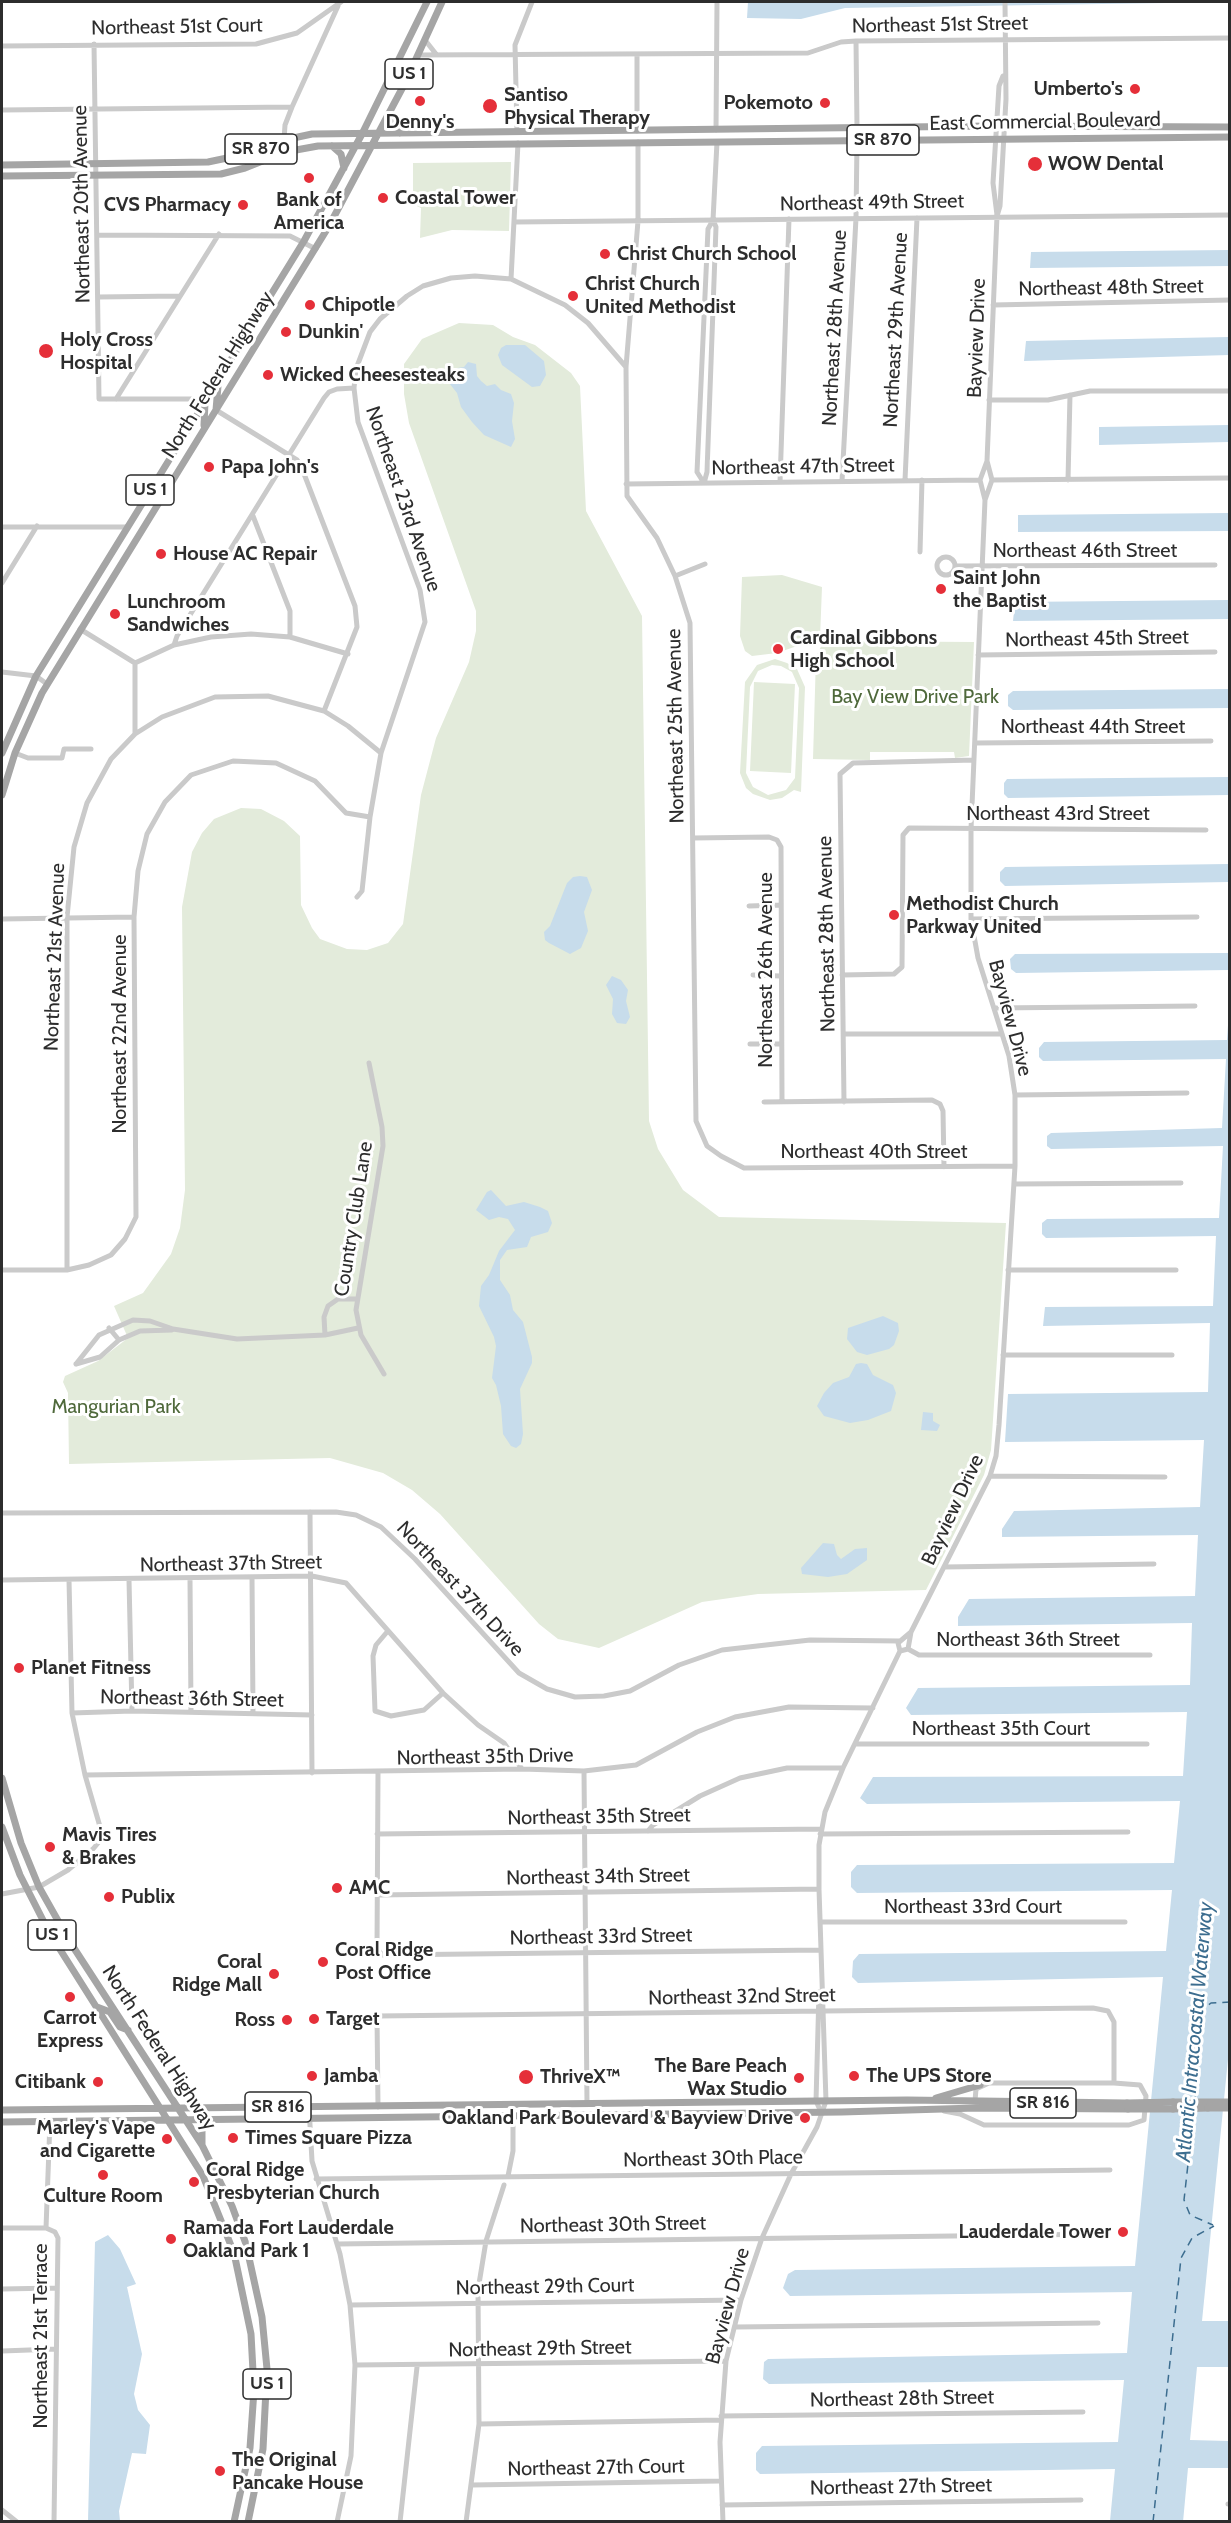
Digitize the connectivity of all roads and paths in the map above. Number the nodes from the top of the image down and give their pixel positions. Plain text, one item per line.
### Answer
1 (427, 2) edge
2 (442, 2) edge
3 (532, 2) edge
4 (717, 2) edge
5 (340, 3) edge
6 (1005, 5) edge
7 (1230, 38) edge
8 (1005, 39) junction
9 (425, 40) junction
10 (856, 41) junction
11 (94, 44) junction
12 (2, 46) edge
13 (516, 54) junction
14 (637, 54) junction
15 (716, 54) junction
16 (418, 55) junction
17 (438, 55) junction
18 (292, 107) junction
19 (96, 109) junction
20 (2, 110) edge
21 (390, 113) junction
22 (1001, 126) junction
23 (1124, 126) junction
24 (1136, 126) junction
25 (1230, 127) edge
26 (857, 128) junction
27 (717, 130) junction
28 (727, 130) junction
29 (637, 131) junction
30 (517, 132) junction
31 (532, 132) junction
32 (400, 133) junction
33 (362, 134) junction
34 (380, 134) junction
35 (1125, 137) junction
36 (1230, 137) edge
37 (1110, 138) junction
38 (1000, 139) junction
39 (284, 140) junction
40 (841, 141) junction
41 (857, 141) junction
42 (638, 142) junction
43 (704, 142) junction
44 (717, 142) junction
45 (518, 143) junction
46 (332, 146) junction
47 (356, 146) junction
48 (373, 146) junction
49 (96, 164) junction
50 (2, 165) edge
51 (344, 168) junction
52 (96, 175) junction
53 (2, 176) edge
54 (1230, 215) edge
55 (997, 216) junction
56 (856, 218) junction
57 (917, 218) junction
58 (789, 219) junction
59 (713, 220) junction
60 (638, 221) junction
61 (515, 222) junction
62 (219, 234) junction
63 (97, 235) junction
64 (708, 239) junction
65 (716, 240) junction
66 (303, 241) junction
67 (316, 249) junction
68 (511, 279) junction
69 (179, 296) junction
70 (98, 297) junction
71 (1230, 300) edge
72 (993, 305) junction
73 (254, 324) junction
74 (257, 342) junction
75 (703, 354) junction
76 (712, 355) junction
77 (626, 367) junction
78 (219, 381) junction
79 (354, 388) junction
80 (1230, 391) edge
81 (1070, 395) junction
82 (116, 399) junction
83 (989, 400) junction
84 (205, 402) junction
85 (216, 410) junction
86 (203, 430) junction
87 (289, 455) junction
88 (987, 461) junction
89 (1229, 478) edge
90 (904, 480) junction
91 (922, 480) junction
92 (981, 480) junction
93 (991, 480) junction
94 (1068, 480) junction
95 (842, 481) junction
96 (780, 482) junction
97 (704, 483) junction
98 (626, 484) junction
99 (985, 500) junction
100 (253, 516) junction
101 (38, 526) junction
102 (2, 527) edge
103 (128, 527) junction
104 (920, 552) dead end
105 (705, 564) dead end
106 (1215, 565) dead end
107 (955, 566) dead end
108 (982, 566) junction
109 (675, 576) junction
110 (2, 583) edge
111 (77, 609) junction
112 (80, 629) junction
113 (290, 637) junction
114 (174, 645) junction
115 (1215, 652) dead end
116 (348, 654) junction
117 (978, 655) junction
118 (135, 663) junction
119 (2, 672) edge
120 (36, 675) junction
121 (47, 684) junction
122 (324, 711) junction
123 (135, 734) junction
124 (1211, 741) dead end
125 (975, 743) junction
126 (91, 749) dead end
127 (2, 753) edge
128 (15, 753) junction
129 (381, 753) junction
130 (974, 760) junction
131 (2, 795) edge
132 (369, 817) junction
133 (971, 829) junction
134 (1206, 830) dead end
135 (693, 838) junction
136 (357, 897) dead end
137 (780, 905) junction
138 (748, 906) dead end
139 (67, 917) junction
140 (134, 917) junction
141 (1197, 917) dead end
142 (2, 919) edge
143 (971, 919) junction
144 (753, 975) dead end
145 (842, 975) junction
146 (780, 976) junction
147 (1195, 1006) dead end
148 (994, 1008) junction
149 (844, 1034) junction
150 (1001, 1034) junction
151 (750, 1044) dead end
152 (781, 1044) junction
153 (369, 1063) dead end
154 (1187, 1093) dead end
155 (1015, 1095) junction
156 (764, 1102) dead end
157 (782, 1102) junction
158 (844, 1102) junction
159 (735, 1165) joint
160 (1015, 1166) junction
161 (944, 1167) junction
162 (1181, 1183) dead end
163 (1014, 1184) junction
164 (2, 1270) edge
165 (67, 1270) junction
166 (1008, 1270) junction
167 (1176, 1270) dead end
168 (356, 1299) junction
169 (109, 1328) junction
170 (358, 1328) junction
171 (174, 1329) junction
172 (325, 1335) junction
173 (119, 1340) junction
174 (1003, 1355) junction
175 (1172, 1355) dead end
176 (384, 1374) dead end
177 (990, 1476) junction
178 (1165, 1477) dead end
179 (310, 1512) junction
180 (2, 1513) edge
181 (1154, 1564) dead end
182 (944, 1568) junction
183 (312, 1576) junction
184 (252, 1577) junction
185 (190, 1579) junction
186 (2, 1580) edge
187 (69, 1580) junction
188 (129, 1580) junction
189 (387, 1632) junction
190 (903, 1645) junction
191 (1150, 1655) dead end
192 (443, 1693) junction
193 (873, 1708) junction
194 (132, 1711) junction
195 (191, 1712) junction
196 (72, 1713) junction
197 (253, 1713) junction
198 (312, 1715) junction
199 (856, 1744) junction
200 (1147, 1744) dead end
201 (843, 1768) junction
202 (522, 1769) junction
203 (584, 1771) junction
204 (312, 1773) junction
205 (378, 1773) junction
206 (85, 1775) junction
207 (2, 1779) edge
208 (2, 1827) edge
209 (648, 1831) junction
210 (585, 1832) junction
211 (821, 1832) junction
212 (1128, 1833) dead end
213 (377, 1834) junction
214 (39, 1887) junction
215 (28, 1890) junction
216 (819, 1890) junction
217 (585, 1892) junction
218 (2, 1894) edge
219 (377, 1895) junction
220 (820, 1922) junction
221 (1125, 1922) dead end
222 (820, 1950) junction
223 (586, 1953) junction
224 (88, 1993) junction
225 (109, 2001) junction
226 (97, 2007) junction
227 (820, 2011) junction
228 (586, 2014) junction
229 (128, 2030) junction
230 (1114, 2083) junction
231 (980, 2085) junction
232 (907, 2100) junction
233 (816, 2101) junction
234 (826, 2101) junction
235 (587, 2104) junction
236 (595, 2104) junction
237 (975, 2105) junction
238 (393, 2106) junction
239 (309, 2107) junction
240 (378, 2107) junction
241 (1230, 2107) edge
242 (161, 2108) junction
243 (66, 2109) junction
244 (179, 2109) junction
245 (936, 2109) junction
246 (2, 2110) edge
247 (821, 2112) junction
248 (574, 2115) junction
249 (587, 2115) junction
250 (513, 2116) junction
251 (385, 2117) junction
252 (309, 2118) junction
253 (368, 2118) junction
254 (186, 2120) junction
255 (210, 2120) junction
256 (53, 2121) junction
257 (169, 2121) junction
258 (2, 2122) edge
259 (982, 2124) junction
260 (202, 2145) junction
261 (1110, 2170) dead end
262 (791, 2174) junction
263 (508, 2176) junction
264 (316, 2179) junction
265 (504, 2185) dead end
266 (2, 2228) edge
267 (46, 2228) junction
268 (1106, 2234) dead end
269 (762, 2238) junction
270 (486, 2241) junction
271 (337, 2244) junction
272 (234, 2253) junction
273 (252, 2266) junction
274 (56, 2288) junction
275 (2, 2289) edge
276 (741, 2300) junction
277 (476, 2302) junction
278 (350, 2305) junction
279 (1098, 2323) dead end
280 (735, 2327) junction
281 (56, 2349) junction
282 (2, 2351) edge
283 (726, 2361) junction
284 (355, 2365) junction
285 (477, 2366) junction
286 (417, 2367) junction
287 (1083, 2412) dead end
288 (721, 2418) junction
289 (478, 2424) junction
290 (250, 2448) junction
291 (248, 2464) junction
292 (261, 2464) junction
293 (258, 2481) junction
294 (720, 2481) junction
295 (472, 2486) junction
296 (1081, 2500) dead end
297 (722, 2505) junction
298 (2, 2510) edge
299 (17, 2522) edge
300 (54, 2522) edge
301 (234, 2522) edge
302 (248, 2522) edge
303 (337, 2522) edge
304 (400, 2522) edge
305 (466, 2522) edge
306 (723, 2522) edge

1 - 33 main road, North Federal Highway / US 1
2 - 9 main road, North Federal Highway / US 1
3 - 13 street
4 - 15 street
5 - 11 street, Northeast 51st Court
5 - 18 street
6 - 8 street, Bayview Drive
7 - 8 street, Northeast 51st Street
8 - 10 street, Northeast 51st Street
8 - 22 street, Bayview Drive
9 - 16 main road, North Federal Highway / US 1
9 - 17 street
10 - 15 street, Northeast 51st Street
10 - 26 street
11 - 12 street, Northeast 51st Court
11 - 19 street, Northeast 20th Avenue
13 - 14 street, Northeast 51st Street
13 - 17 street, Northeast 51st Street
13 - 30 street
14 - 15 street, Northeast 51st Street
14 - 29 street
15 - 27 street
16 - 17 street, Northeast 51st Street
16 - 21 main road, North Federal Highway / US 1
18 - 19 street
18 - 39 street
19 - 20 street
19 - 49 street, Northeast 20th Avenue
21 - 32 main road
21 - 34 main road, North Federal Highway / US 1
22 - 23 main road, East Commercial Boulevard / SR 870
22 - 26 main road, East Commercial Boulevard / SR 870
22 - 38 street, Bayview Drive
23 - 24 main road, East Commercial Boulevard / SR 870
23 - 37 main road
24 - 25 main road, East Commercial Boulevard / SR 870
24 - 35 main road
26 - 28 main road, East Commercial Boulevard / SR 870
26 - 40 main road
27 - 28 main road, East Commercial Boulevard / SR 870
27 - 29 main road, East Commercial Boulevard / SR 870
27 - 43 main road
28 - 44 main road
29 - 31 main road, East Commercial Boulevard / SR 870
30 - 31 main road, East Commercial Boulevard / SR 870
30 - 32 main road, East Commercial Boulevard / SR 870
31 - 45 main road
32 - 34 main road, East Commercial Boulevard / SR 870
33 - 34 main road, East Commercial Boulevard / SR 870
33 - 39 main road, East Commercial Boulevard / SR 870
33 - 47 main road, North Federal Highway / US 1
34 - 48 main road, North Federal Highway / US 1
35 - 36 main road, East Commercial Boulevard / SR 870
35 - 37 main road, East Commercial Boulevard / SR 870
37 - 38 main road, East Commercial Boulevard / SR 870
38 - 41 main road, East Commercial Boulevard / SR 870
38 - 55 street, Bayview Drive
39 - 49 main road, East Commercial Boulevard / SR 870
40 - 41 main road, East Commercial Boulevard / SR 870
40 - 44 main road, East Commercial Boulevard / SR 870
41 - 56 street, Northeast 28th Avenue
42 - 43 main road, East Commercial Boulevard / SR 870
42 - 45 main road, East Commercial Boulevard / SR 870
42 - 60 street, Northeast 25th Avenue
43 - 44 main road, East Commercial Boulevard / SR 870
44 - 59 street
45 - 48 main road, East Commercial Boulevard / SR 870
45 - 61 street
46 - 47 main road, East Commercial Boulevard / SR 870
46 - 51 main road
46 - 52 main road, East Commercial Boulevard / SR 870
47 - 48 main road, East Commercial Boulevard / SR 870
47 - 51 main road, North Federal Highway / US 1
48 - 67 main road, North Federal Highway / US 1
49 - 50 main road, East Commercial Boulevard / SR 870
49 - 52 street, Northeast 20th Avenue
51 - 66 main road, North Federal Highway / US 1
52 - 53 main road, East Commercial Boulevard / SR 870
52 - 63 street, Northeast 20th Avenue
54 - 55 street, Northeast 49th Street
55 - 57 street, Northeast 49th Street
55 - 72 street, Bayview Drive
56 - 57 street, Northeast 49th Street
56 - 58 street, Northeast 49th Street
56 - 95 street, Northeast 28th Avenue
57 - 90 street, Northeast 29th Avenue
58 - 59 street, Northeast 49th Street
58 - 96 street
59 - 60 street, Northeast 49th Street
59 - 64 street
59 - 65 street
60 - 61 street, Northeast 49th Street
60 - 77 street, Northeast 25th Avenue
61 - 68 street
62 - 63 street
62 - 66 street
62 - 69 street
63 - 70 street, Northeast 20th Avenue
64 - 65 street
64 - 75 street
65 - 76 street
66 - 67 street
66 - 73 main road, North Federal Highway / US 1
67 - 74 main road, North Federal Highway / US 1
68 - 77 street
68 - 79 street
69 - 70 street
69 - 82 street
70 - 82 street, Northeast 20th Avenue
71 - 72 street, Northeast 48th Street
72 - 83 street, Bayview Drive
73 - 74 main road
73 - 78 main road, North Federal Highway / US 1
74 - 85 main road, North Federal Highway / US 1
75 - 76 street
75 - 97 street
76 - 97 street
77 - 98 street, Northeast 25th Avenue
78 - 84 main road, North Federal Highway / US 1
78 - 85 main road
79 - 87 street
79 - 129 street, Northeast 23rd Avenue
80 - 81 street
81 - 83 street
81 - 94 street
82 - 84 street
83 - 88 street, Bayview Drive
84 - 86 main road
84 - 103 main road, North Federal Highway / US 1
85 - 86 main road, North Federal Highway / US 1
85 - 87 street
86 - 112 main road, North Federal Highway / US 1
87 - 100 street
87 - 116 street
88 - 92 street, Bayview Drive
88 - 93 street, Bayview Drive
89 - 94 street
90 - 91 street, Northeast 47th Street
90 - 95 street, Northeast 47th Street
91 - 92 street, Northeast 47th Street
91 - 104 street
92 - 93 street
92 - 93 street
92 - 99 street, Bayview Drive
93 - 94 street
93 - 99 street, Bayview Drive
95 - 96 street, Northeast 47th Street
96 - 97 street, Northeast 47th Street
97 - 98 street, Northeast 47th Street
98 - 109 street, Northeast 25th Avenue
99 - 108 street, Bayview Drive
100 - 113 street
100 - 114 street
101 - 102 street
101 - 103 street
101 - 110 street
103 - 111 main road, North Federal Highway / US 1
105 - 109 street
106 - 108 street, Northeast 46th Street
107 - 108 street, Northeast 46th Street
108 - 117 street, Bayview Drive
109 - 135 street, Northeast 25th Avenue
111 - 112 main road
111 - 120 main road, North Federal Highway / US 1
112 - 118 street
112 - 121 main road, North Federal Highway / US 1
113 - 114 street
113 - 116 street
114 - 118 street
115 - 117 street, Northeast 45th Street
116 - 122 street
117 - 125 street, Bayview Drive
118 - 123 street
119 - 120 street
120 - 121 street
120 - 127 main road, North Federal Highway / US 1
121 - 128 main road, North Federal Highway / US 1
122 - 123 street
122 - 129 street
123 - 139 street, Northeast 21st Avenue
124 - 125 street, Northeast 44th Street
125 - 130 street, Bayview Drive
126 - 128 street
128 - 131 main road, North Federal Highway / US 1
129 - 132 street, Northeast 23rd Avenue
130 - 133 street, Bayview Drive
130 - 145 street, Northeast 28th Avenue
132 - 136 street, Northeast 23rd Avenue
132 - 140 street, Northeast 22nd Avenue
133 - 134 street, Northeast 43rd Street
133 - 143 street, Bayview Drive
133 - 145 street, Northeast 43rd Street
135 - 137 street, Northeast 26th Avenue
135 - 159 street, Northeast 25th Avenue
137 - 138 street
137 - 146 street, Northeast 26th Avenue
139 - 140 street
139 - 142 street
139 - 165 street, Northeast 21st Avenue
140 - 165 street, Northeast 22nd Avenue
141 - 143 street
143 - 148 street, Bayview Drive
144 - 146 street
145 - 149 street, Northeast 28th Avenue
146 - 152 street, Northeast 26th Avenue
147 - 148 street
148 - 150 street, Bayview Drive
149 - 150 street
149 - 158 street, Northeast 28th Avenue
150 - 155 street, Bayview Drive
151 - 152 street
152 - 157 street, Northeast 26th Avenue
153 - 168 street, Country Club Lane
154 - 155 street
155 - 160 street, Bayview Drive
156 - 157 street
157 - 158 street
158 - 161 street
159 - 161 street, Northeast 40th Street
160 - 161 street, Northeast 40th Street
160 - 163 street, Bayview Drive
162 - 163 street
163 - 166 street, Bayview Drive
164 - 165 street, Northeast 22nd Avenue
166 - 167 street
166 - 174 street, Bayview Drive
168 - 170 street, Country Club Lane
168 - 172 street
169 - 171 street
169 - 173 street
169 - 173 street
170 - 172 street
170 - 176 street, Country Club Lane
171 - 172 street
171 - 173 street
174 - 175 street
174 - 177 street, Bayview Drive
177 - 178 street
177 - 182 street, Bayview Drive
179 - 180 street, Northeast 37th Drive
179 - 183 street
179 - 190 street, Northeast 37th Drive
181 - 182 street
182 - 190 street, Bayview Drive
183 - 184 street, Northeast 37th Street
183 - 189 street, Northeast 37th Street
183 - 198 street
184 - 185 street, Northeast 37th Street
184 - 197 street
185 - 188 street, Northeast 37th Street
185 - 195 street
186 - 187 street, Northeast 37th Street
187 - 188 street, Northeast 37th Street
187 - 196 street
188 - 194 street
189 - 192 street, Northeast 37th Street
189 - 192 street
190 - 191 street, Northeast 36th Street
190 - 193 street, Bayview Drive
192 - 202 street, Northeast 37th Street
193 - 199 street, Bayview Drive
193 - 203 street, Northeast 35th Drive
194 - 195 street, Northeast 36th Street
194 - 196 street, Northeast 36th Street
195 - 197 street, Northeast 36th Street
196 - 206 street
197 - 198 street, Northeast 36th Street
198 - 204 street
199 - 200 street, Northeast 35th Court
199 - 201 street, Bayview Drive
201 - 209 street
201 - 211 street, Bayview Drive
202 - 203 street, Northeast 35th Drive
202 - 205 street, Northeast 35th Drive
203 - 210 street
204 - 205 street, Northeast 35th Drive
204 - 206 street, Northeast 35th Drive
205 - 213 street
206 - 214 street
207 - 214 main road, North Federal Highway / US 1
208 - 215 main road, North Federal Highway / US 1
209 - 210 street, Northeast 35th Street
209 - 211 street, Northeast 35th Street
210 - 213 street, Northeast 35th Street
210 - 217 street
211 - 212 street, Northeast 35th Street
211 - 216 street, Bayview Drive
213 - 219 street
214 - 215 street
214 - 225 main road, North Federal Highway / US 1
215 - 218 street
215 - 224 main road, North Federal Highway / US 1
216 - 217 street, Northeast 34th Street
216 - 220 street, Bayview Drive
217 - 219 street, Northeast 34th Street
217 - 223 street
219 - 223 street, Northeast 33rd Street
220 - 221 street, Northeast 33rd Court
220 - 222 street, Bayview Drive
222 - 223 street, Northeast 33rd Street
222 - 227 street, Bayview Drive
223 - 228 street
224 - 225 main road
224 - 226 main road, North Federal Highway / US 1
225 - 229 main road, North Federal Highway / US 1
226 - 229 main road
226 - 242 main road, North Federal Highway / US 1
227 - 228 street, Northeast 32nd Street
227 - 230 street, Northeast 32nd Street
227 - 233 street, Bayview Drive
227 - 234 street, Bayview Drive
228 - 235 street
228 - 240 street, Northeast 32nd Street
229 - 244 main road, North Federal Highway / US 1
230 - 231 street
230 - 259 street
231 - 232 main road
231 - 237 street
232 - 234 main road, SR 816
232 - 237 main road, SR 816
233 - 234 main road, SR 816
233 - 236 main road, SR 816
233 - 247 street, Bayview Drive
234 - 247 street, Bayview Drive
235 - 236 main road, SR 816
235 - 238 main road, SR 816
235 - 248 main road
236 - 249 main road
237 - 241 main road, SR 816, bridge
237 - 245 main road, SR 816
237 - 259 street
238 - 240 main road, SR 816
238 - 251 main road
239 - 240 main road, SR 816
239 - 244 main road, SR 816
239 - 252 street
240 - 253 main road
242 - 243 main road, SR 816
242 - 244 main road, SR 816
242 - 257 main road, North Federal Highway / US 1
243 - 246 main road, SR 816
243 - 256 main road
244 - 254 main road, North Federal Highway / US 1
245 - 247 main road, SR 816
245 - 259 street
247 - 249 main road, SR 816
247 - 262 street, Bayview Drive
248 - 249 main road, SR 816
248 - 250 main road, SR 816
250 - 251 main road, SR 816
250 - 263 street
251 - 253 main road, SR 816
252 - 253 main road, SR 816
252 - 255 main road, SR 816
252 - 264 street
254 - 255 main road, SR 816
254 - 257 main road, SR 816
254 - 260 main road, North Federal Highway / US 1
255 - 260 main road
256 - 257 main road, SR 816
256 - 258 main road, SR 816
256 - 267 street, Northeast 21st Terrace
257 - 272 main road, North Federal Highway / US 1
260 - 273 main road, North Federal Highway / US 1
261 - 262 street, Northeast 30th Place
262 - 263 street, Northeast 30th Place
262 - 269 street, Bayview Drive
263 - 264 street, Northeast 30th Place
264 - 271 street
265 - 270 street
266 - 267 street
267 - 274 street, Northeast 21st Terrace
268 - 269 street, Northeast 30th Street
269 - 270 street, Northeast 30th Street
269 - 276 street, Bayview Drive
270 - 271 street, Northeast 30th Street
270 - 277 street
271 - 278 street
272 - 273 main road
272 - 290 main road, North Federal Highway / US 1
273 - 292 main road, North Federal Highway / US 1
274 - 275 street
274 - 281 street, Northeast 21st Terrace
276 - 277 street, Northeast 29th Court
276 - 280 street, Bayview Drive
277 - 278 street, Northeast 29th Court
277 - 285 street
278 - 284 street
279 - 280 street
280 - 283 street, Bayview Drive
281 - 282 street
281 - 300 street, Northeast 21st Terrace
283 - 285 street, Northeast 29th Street
283 - 288 street, Bayview Drive
284 - 286 street, Northeast 29th Street
284 - 303 street
285 - 286 street, Northeast 29th Street
285 - 289 street
286 - 304 street
287 - 288 street, Northeast 28th Street
288 - 289 street, Northeast 28th Street
288 - 294 street, Bayview Drive
289 - 295 street
290 - 291 main road, North Federal Highway / US 1
290 - 292 main road
291 - 293 main road
291 - 301 main road, North Federal Highway / US 1
292 - 293 main road, North Federal Highway / US 1
293 - 302 main road, North Federal Highway / US 1
294 - 295 street, Northeast 27th Court
294 - 297 street, Bayview Drive
295 - 305 street
296 - 297 street, Northeast 27th Street
297 - 306 street, Bayview Drive
298 - 299 street

